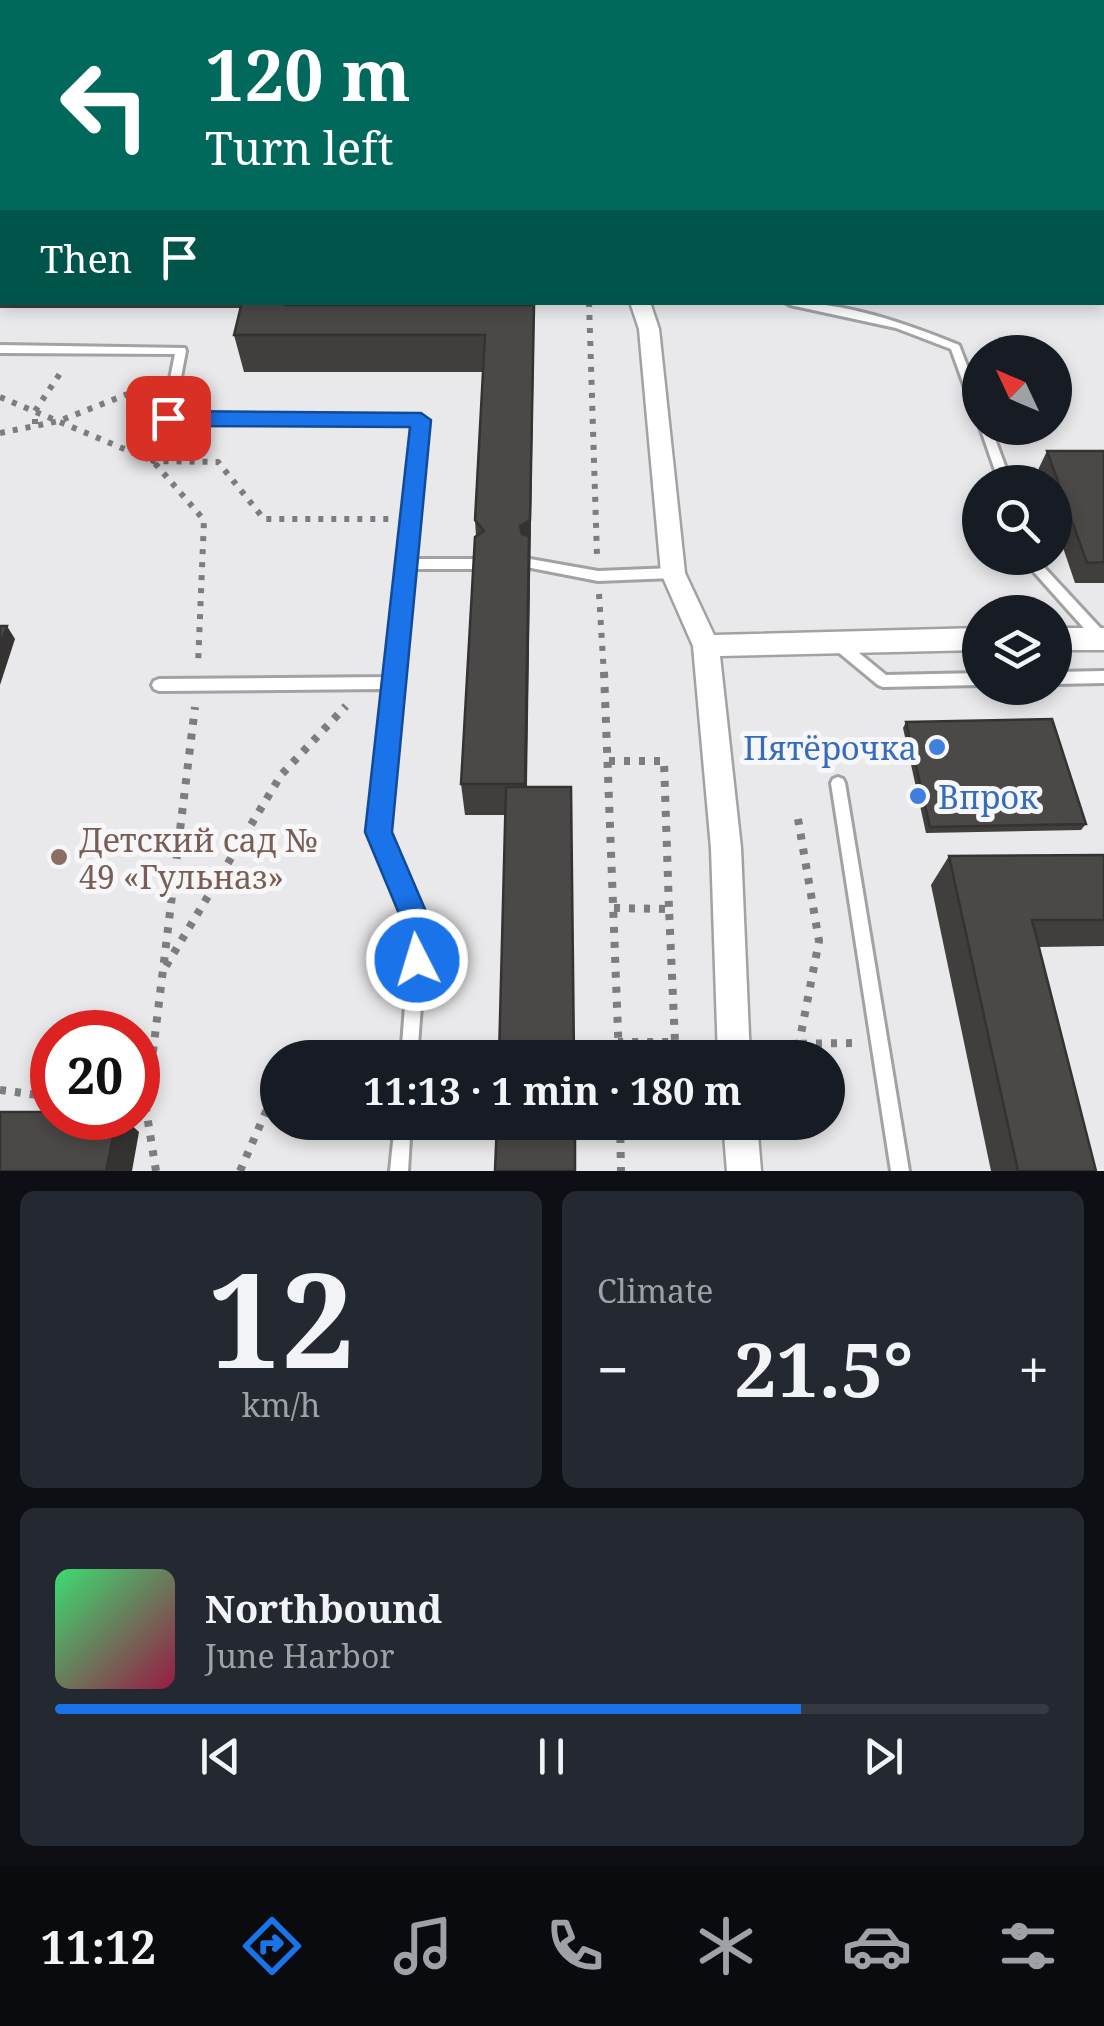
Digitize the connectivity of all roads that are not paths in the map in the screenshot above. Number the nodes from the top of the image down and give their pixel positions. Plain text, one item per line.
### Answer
1 (642, 305) edge
2 (804, 305) edge
3 (0, 349) edge
4 (962, 363) edge
5 (406, 564) junction
6 (478, 564) edge
7 (530, 564) edge
8 (674, 572) junction
9 (1044, 575) edge
10 (962, 639) edge
11 (1072, 640) edge
12 (1104, 640) edge
13 (835, 642) junction
14 (706, 646) junction
15 (1104, 677) edge
16 (1072, 678) edge
17 (962, 679) edge
18 (394, 683) junction
19 (159, 684) dead end
20 (838, 783) dead end
21 (410, 1040) edge
22 (732, 1040) edge
23 (403, 1140) edge
24 (741, 1140) edge
25 (400, 1171) edge
26 (744, 1171) edge
27 (900, 1171) edge

1 - 8 street
2 - 4 lane
3 - 5 lane
5 - 6 lane
5 - 18 lane
7 - 8 lane
8 - 14 street
9 - 12 lane
10 - 13 street
11 - 12 street
13 - 14 street
13 - 17 lane
14 - 22 street
15 - 16 lane
18 - 19 lane
18 - 21 lane
20 - 27 lane
23 - 25 lane
24 - 26 street

